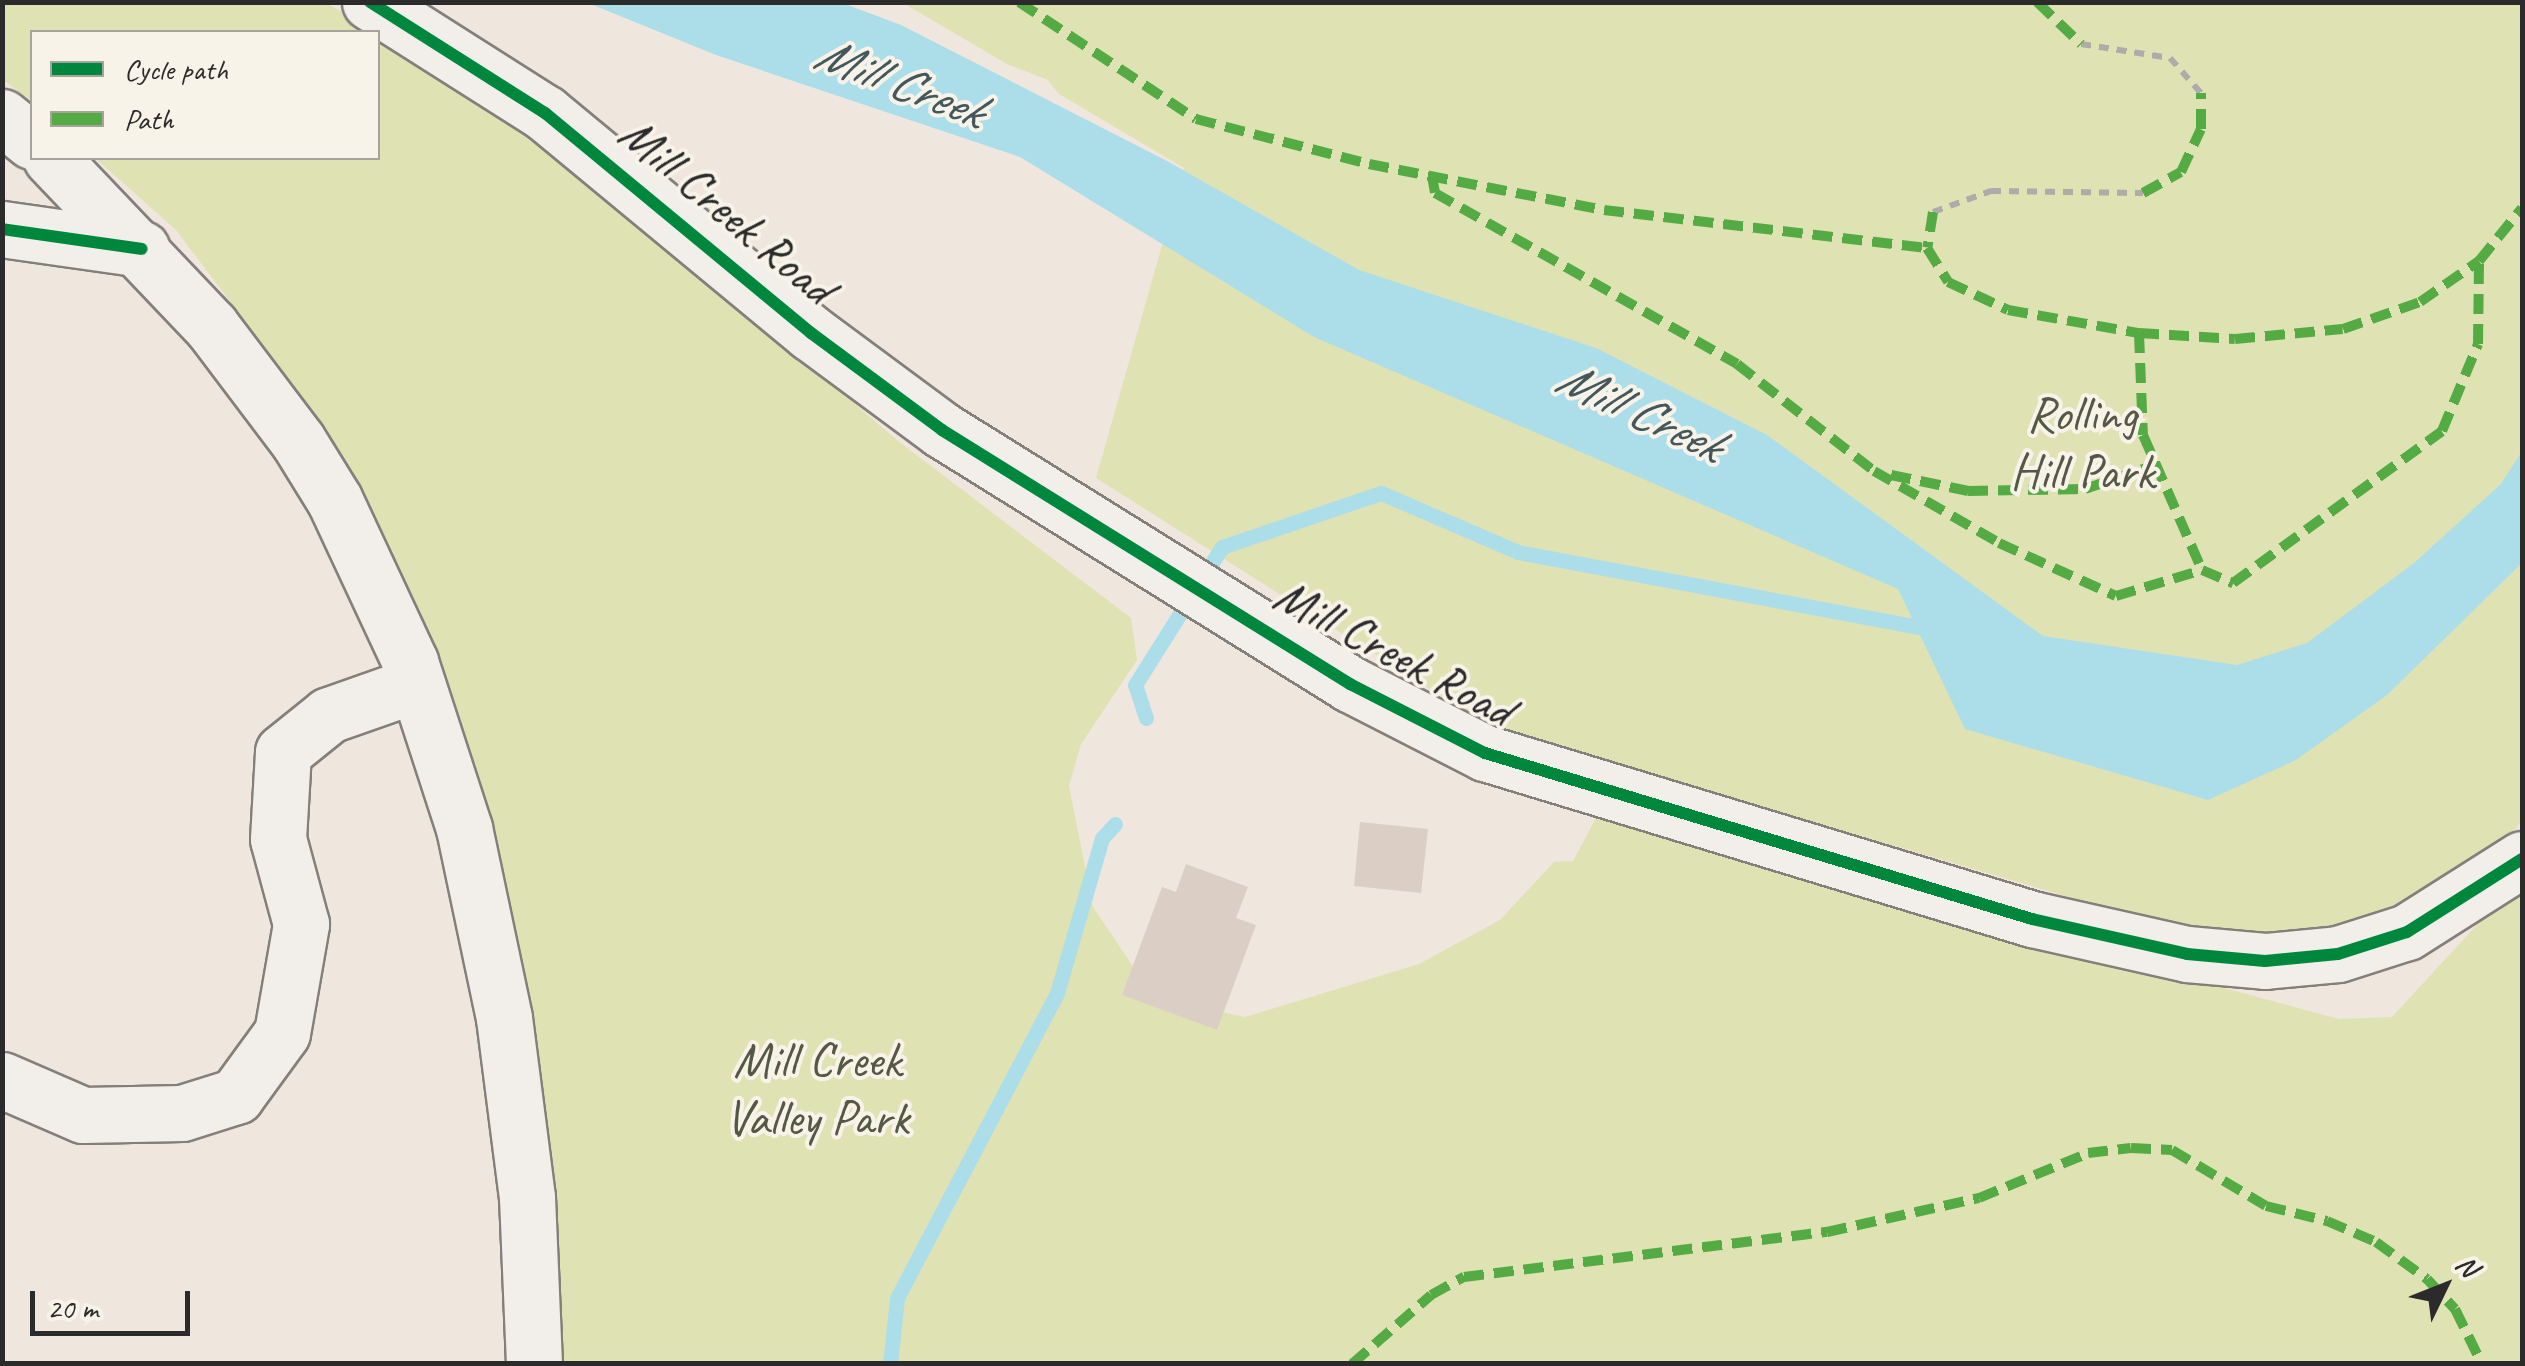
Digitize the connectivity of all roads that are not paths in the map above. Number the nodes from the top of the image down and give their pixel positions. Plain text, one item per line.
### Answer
1 (370, 2) edge
2 (2, 116) edge
3 (30, 139) edge
4 (52, 160) edge
5 (2, 229) edge
6 (142, 249) junction
7 (417, 684) junction
8 (2522, 859) edge
9 (2, 1080) edge
10 (534, 1364) edge

1 - 8 street, Mill Creek Road
2 - 3 street
4 - 6 street
5 - 6 street
6 - 7 street
7 - 9 street
7 - 10 street

